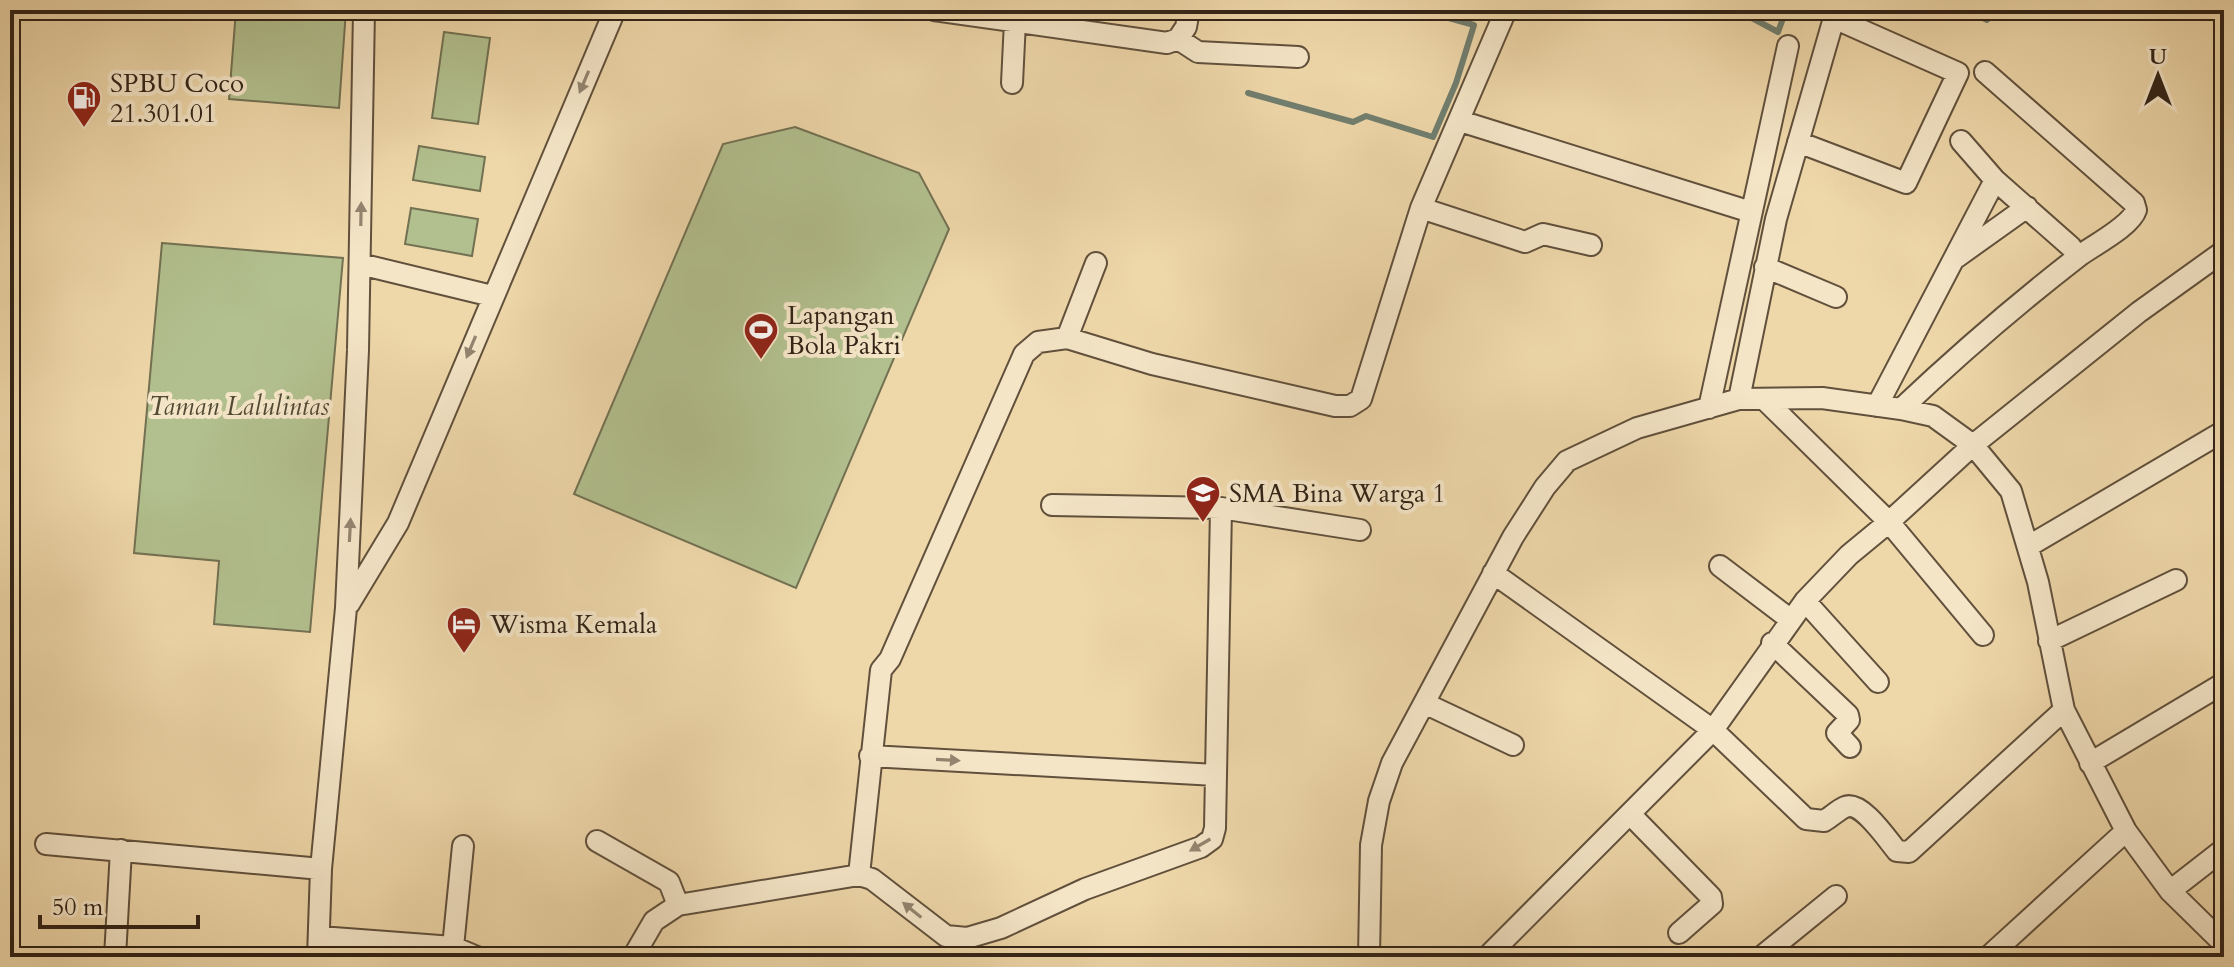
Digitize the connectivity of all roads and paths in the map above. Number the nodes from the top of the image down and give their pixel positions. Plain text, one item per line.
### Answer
1 (364, 10) edge
2 (615, 10) edge
3 (934, 10) edge
4 (1189, 10) edge
5 (1506, 10) edge
6 (1015, 21) junction
7 (1178, 39) junction
8 (1788, 46) dead end
9 (1298, 57) dead end
10 (1985, 72) dead end
11 (1012, 83) dead end
12 (1460, 121) junction
13 (1961, 141) dead end
14 (1798, 142) junction
15 (1995, 180) junction
16 (2027, 207) junction
17 (1421, 208) junction
18 (1751, 212) junction
19 (1591, 245) dead end
20 (2071, 247) dead end
21 (2224, 251) edge
22 (1953, 259) junction
23 (1096, 263) dead end
24 (360, 264) junction
25 (1765, 267) junction
26 (492, 296) junction
27 (1836, 297) dead end
28 (1067, 338) junction
29 (1739, 399) junction
30 (1764, 399) junction
31 (1877, 406) junction
32 (1709, 408) junction
33 (1901, 409) junction
34 (2224, 431) edge
35 (1973, 445) junction
36 (1052, 505) dead end
37 (1221, 508) junction
38 (1889, 522) junction
39 (1360, 530) dead end
40 (2029, 546) junction
41 (1720, 566) dead end
42 (1493, 573) junction
43 (2176, 580) dead end
44 (1805, 601) junction
45 (346, 608) junction
46 (1791, 620) junction
47 (1983, 635) dead end
48 (2049, 641) junction
49 (1772, 643) junction
50 (1878, 682) dead end
51 (2224, 683) edge
52 (1424, 703) junction
53 (2064, 710) junction
54 (1713, 730) junction
55 (1513, 745) dead end
56 (1850, 747) dead end
57 (870, 756) junction
58 (2090, 763) junction
59 (1216, 775) junction
60 (1630, 814) junction
61 (2126, 831) junction
62 (597, 841) dead end
63 (46, 844) dead end
64 (463, 846) dead end
65 (2224, 849) edge
66 (121, 850) junction
67 (321, 869) junction
68 (859, 875) junction
69 (2170, 891) junction
70 (1836, 896) dead end
71 (678, 905) junction
72 (1679, 933) dead end
73 (2224, 945) edge
74 (319, 947) edge
75 (453, 947) junction
76 (115, 957) edge
77 (477, 957) edge
78 (633, 957) edge
79 (1369, 957) edge
80 (1487, 957) edge
81 (1761, 957) edge
82 (1988, 957) edge
83 (2213, 957) edge

24 -> 1 street
2 -> 26 street
3 - 6 street
4 - 7 street
5 - 12 street
6 - 7 street
6 - 11 street
7 - 9 street
8 - 18 street
10 - 33 street
12 - 17 street
12 - 18 street
13 - 15 street
14 - 14 street
14 - 25 street
15 - 16 street
15 - 22 street
16 - 20 street
16 - 22 street
17 - 19 street
17 - 28 street
18 - 32 street
21 - 35 street
22 - 31 street
23 - 28 street
24 - 26 street
45 -> 24 street
25 - 27 street
25 - 29 street
26 -> 45 street
28 - 57 street
29 - 30 street
29 - 32 street
30 - 31 street
30 - 38 street
31 - 33 street
32 - 42 street
33 - 35 street
34 - 40 street
35 - 38 street
35 - 40 street
36 - 37 street
37 - 39 street
37 - 59 street
38 - 44 street
38 - 47 street
40 - 48 street
41 - 46 street
42 - 52 street
42 - 54 street
43 - 48 street
44 - 46 street
44 - 50 street
45 - 67 street
46 - 49 street
48 - 53 street
49 - 54 street
49 - 56 street
51 - 58 street
52 - 55 street
52 - 79 street
53 - 54 street
53 - 58 street
54 - 60 street
57 -> 59 street
57 - 68 street
58 - 61 street
59 -> 68 street
60 - 72 street
60 - 80 street
61 - 69 street
61 - 82 street
62 - 71 street
63 - 66 street
64 - 75 street
65 - 69 street
66 - 67 street
66 - 76 street
67 - 74 street
68 - 71 street
69 - 73 street
70 - 81 street
71 - 78 street
73 - 83 street
74 - 75 street
75 - 77 street

